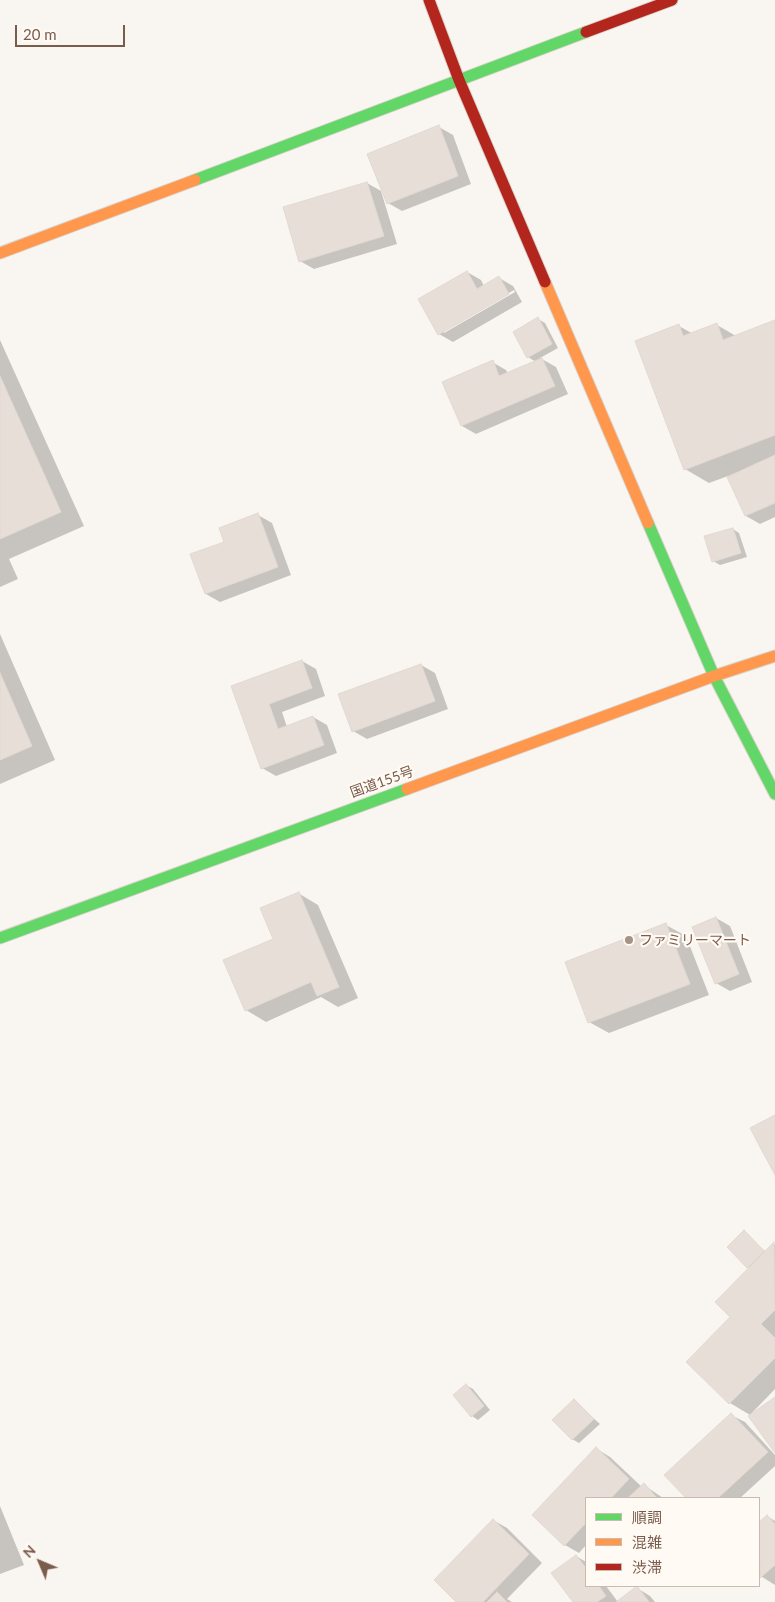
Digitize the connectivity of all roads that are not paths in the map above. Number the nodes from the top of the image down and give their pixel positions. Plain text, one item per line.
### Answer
1 (429, 0) edge
2 (672, 0) edge
3 (459, 80) junction
4 (0, 253) edge
5 (775, 656) edge
6 (714, 676) junction
7 (775, 794) edge
8 (0, 938) edge

1 - 3 main road
2 - 3 main road
3 - 4 main road
3 - 6 main road
5 - 6 main road, 国道155号
6 - 7 main road
6 - 8 main road, 国道155号

